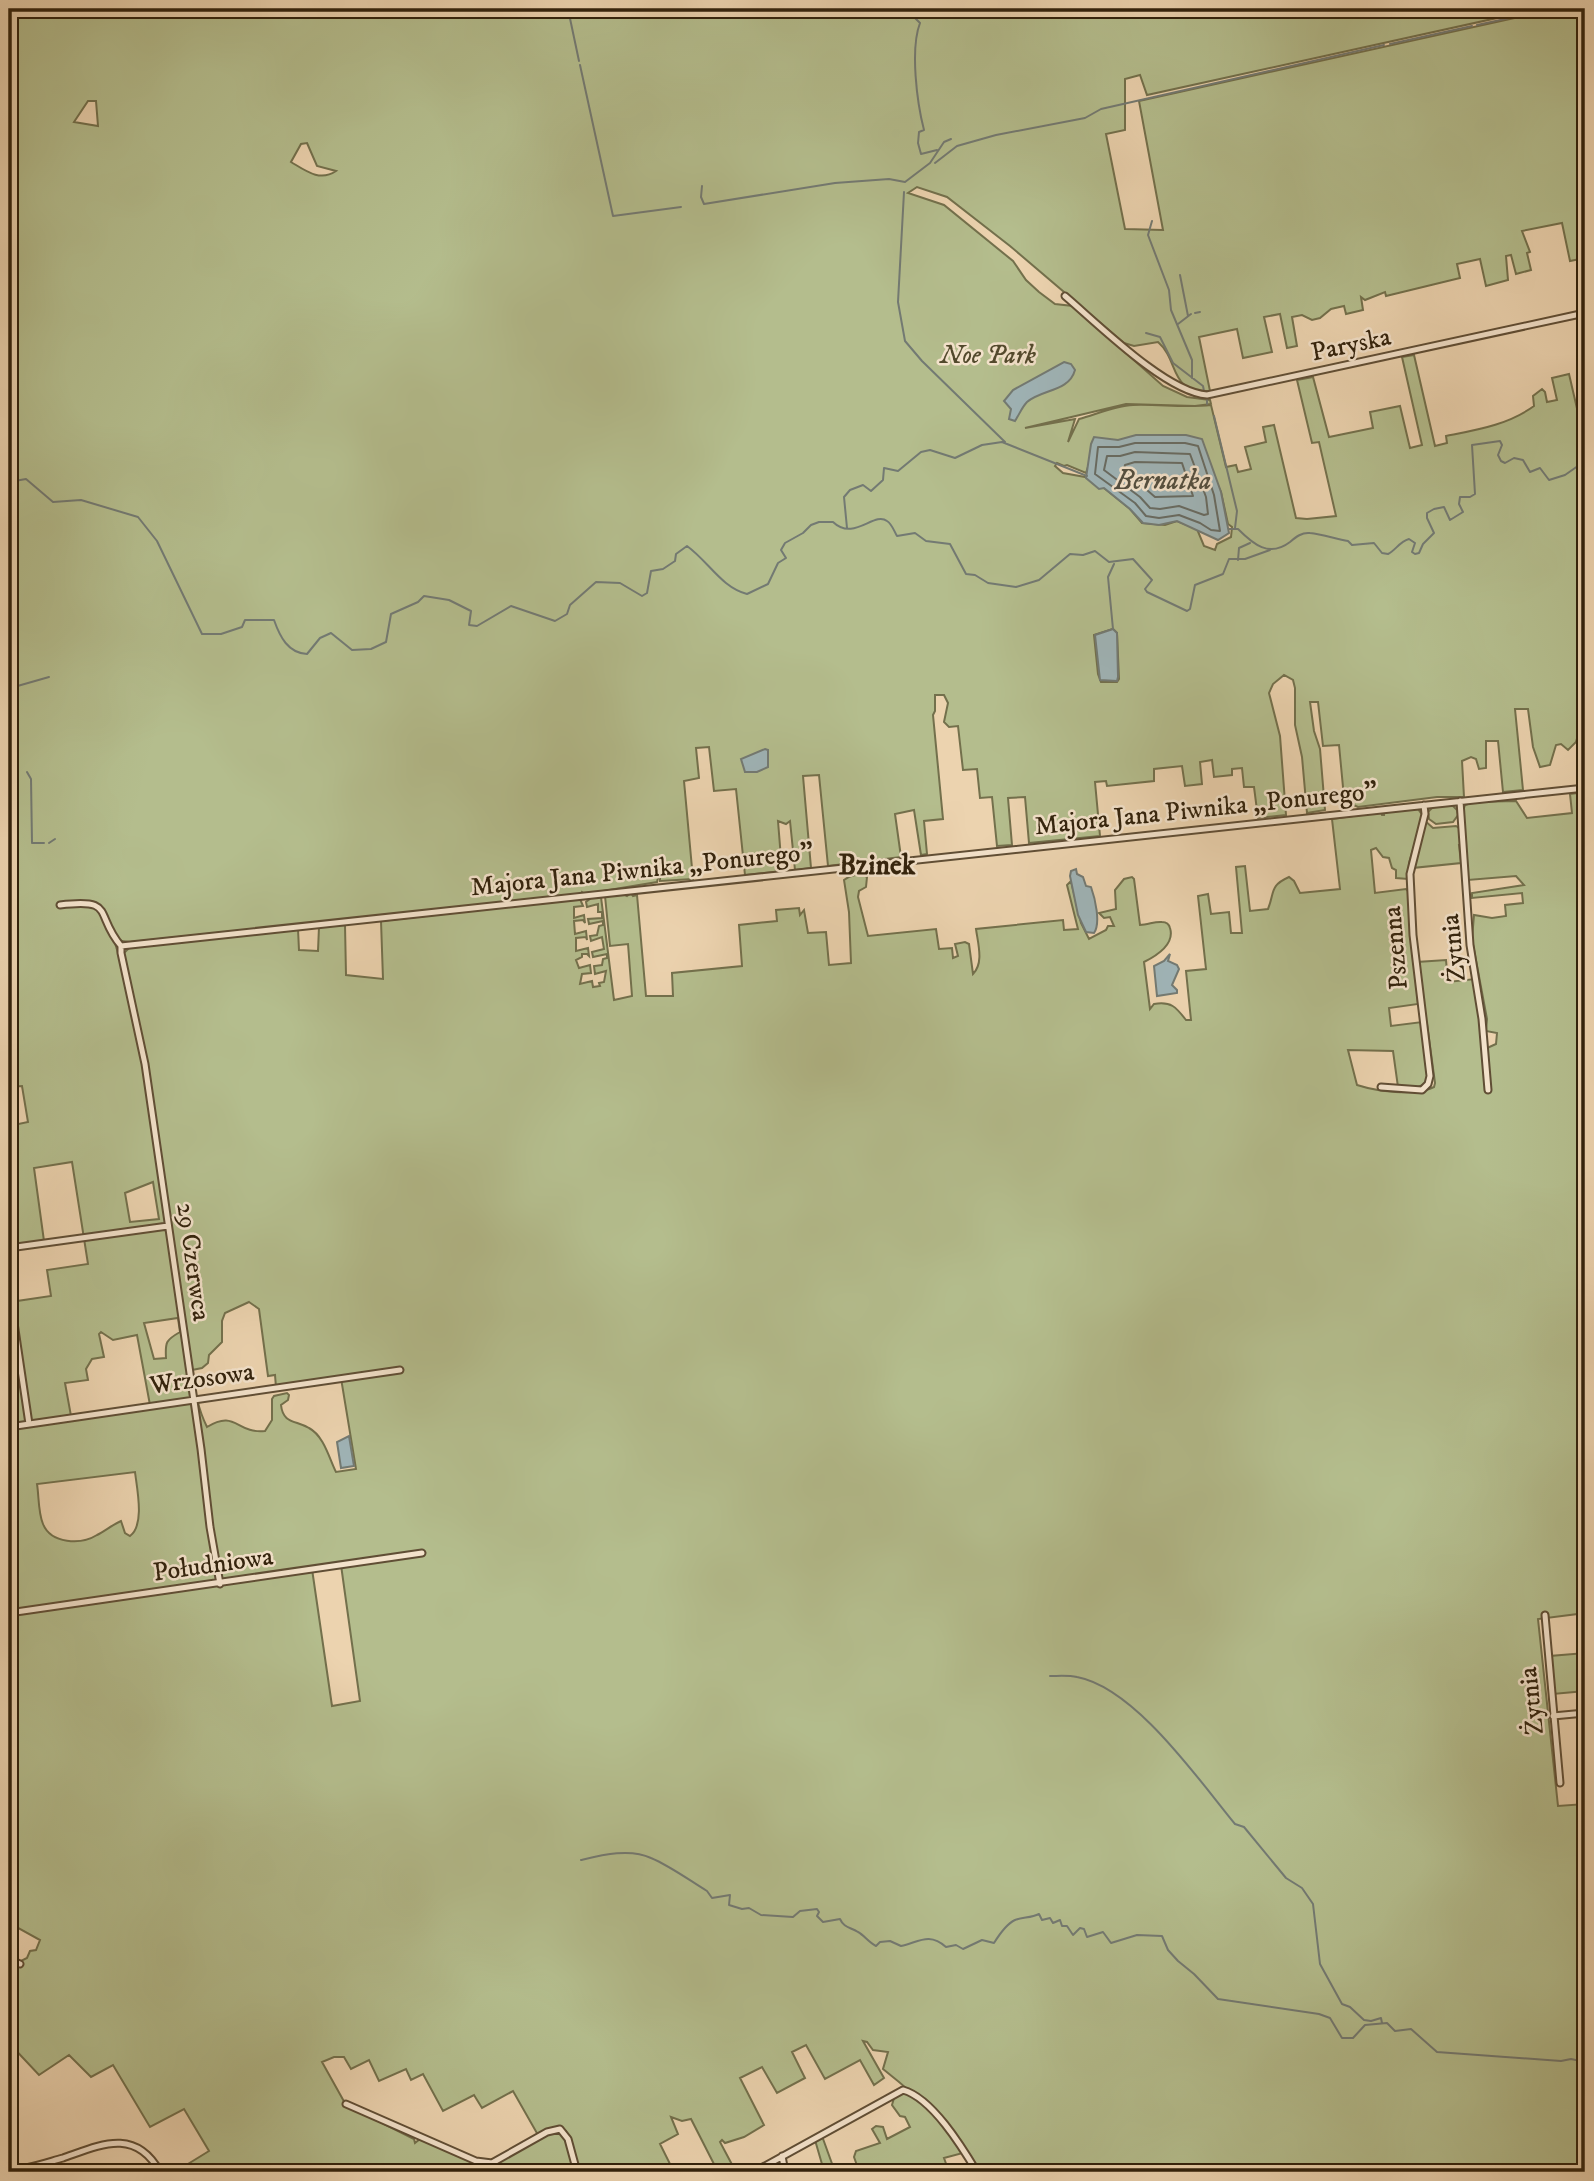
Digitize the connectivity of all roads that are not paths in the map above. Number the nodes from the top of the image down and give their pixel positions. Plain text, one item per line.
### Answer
1 (1065, 296) dead end
2 (1585, 313) edge
3 (1585, 788) edge
4 (1460, 801) junction
5 (1424, 804) junction
6 (60, 905) dead end
7 (121, 946) junction
8 (1381, 1087) dead end
9 (1488, 1090) dead end
10 (168, 1226) junction
11 (9, 1248) edge
12 (9, 1289) edge
13 (400, 1370) dead end
14 (192, 1400) junction
15 (29, 1424) junction
16 (9, 1427) edge
17 (422, 1553) dead end
18 (220, 1584) junction
19 (9, 1613) edge
20 (1545, 1615) dead end
21 (1585, 1713) edge
22 (1553, 1716) junction
23 (1560, 1783) dead end
24 (9, 1959) edge
25 (20, 1964) dead end
26 (346, 2104) dead end
27 (782, 2156) junction
28 (9, 2171) edge
29 (160, 2172) edge
30 (577, 2172) edge
31 (754, 2172) edge
32 (785, 2172) edge
33 (977, 2172) edge

1 - 2 street, Paryska
3 - 4 street, Majora Jana Piwnika „Ponurego”
4 - 5 street, Majora Jana Piwnika „Ponurego”
4 - 9 street, Żytnia
5 - 7 street, Majora Jana Piwnika „Ponurego”
5 - 8 street, Pszenna
6 - 7 street, 29 Czerwca
7 - 10 street, 29 Czerwca
10 - 11 street
10 - 14 street, 29 Czerwca
12 - 15 street
13 - 14 street, Wrzosowa
14 - 15 street, Wrzosowa
14 - 18 street, 29 Czerwca
15 - 16 street, Wrzosowa
17 - 18 street, Południowa
18 - 19 street, Południowa
20 - 22 street, Żytnia
21 - 22 street
22 - 23 street, Żytnia
24 - 25 street
26 - 30 street
27 - 31 street
27 - 32 street
27 - 33 street
28 - 29 street

